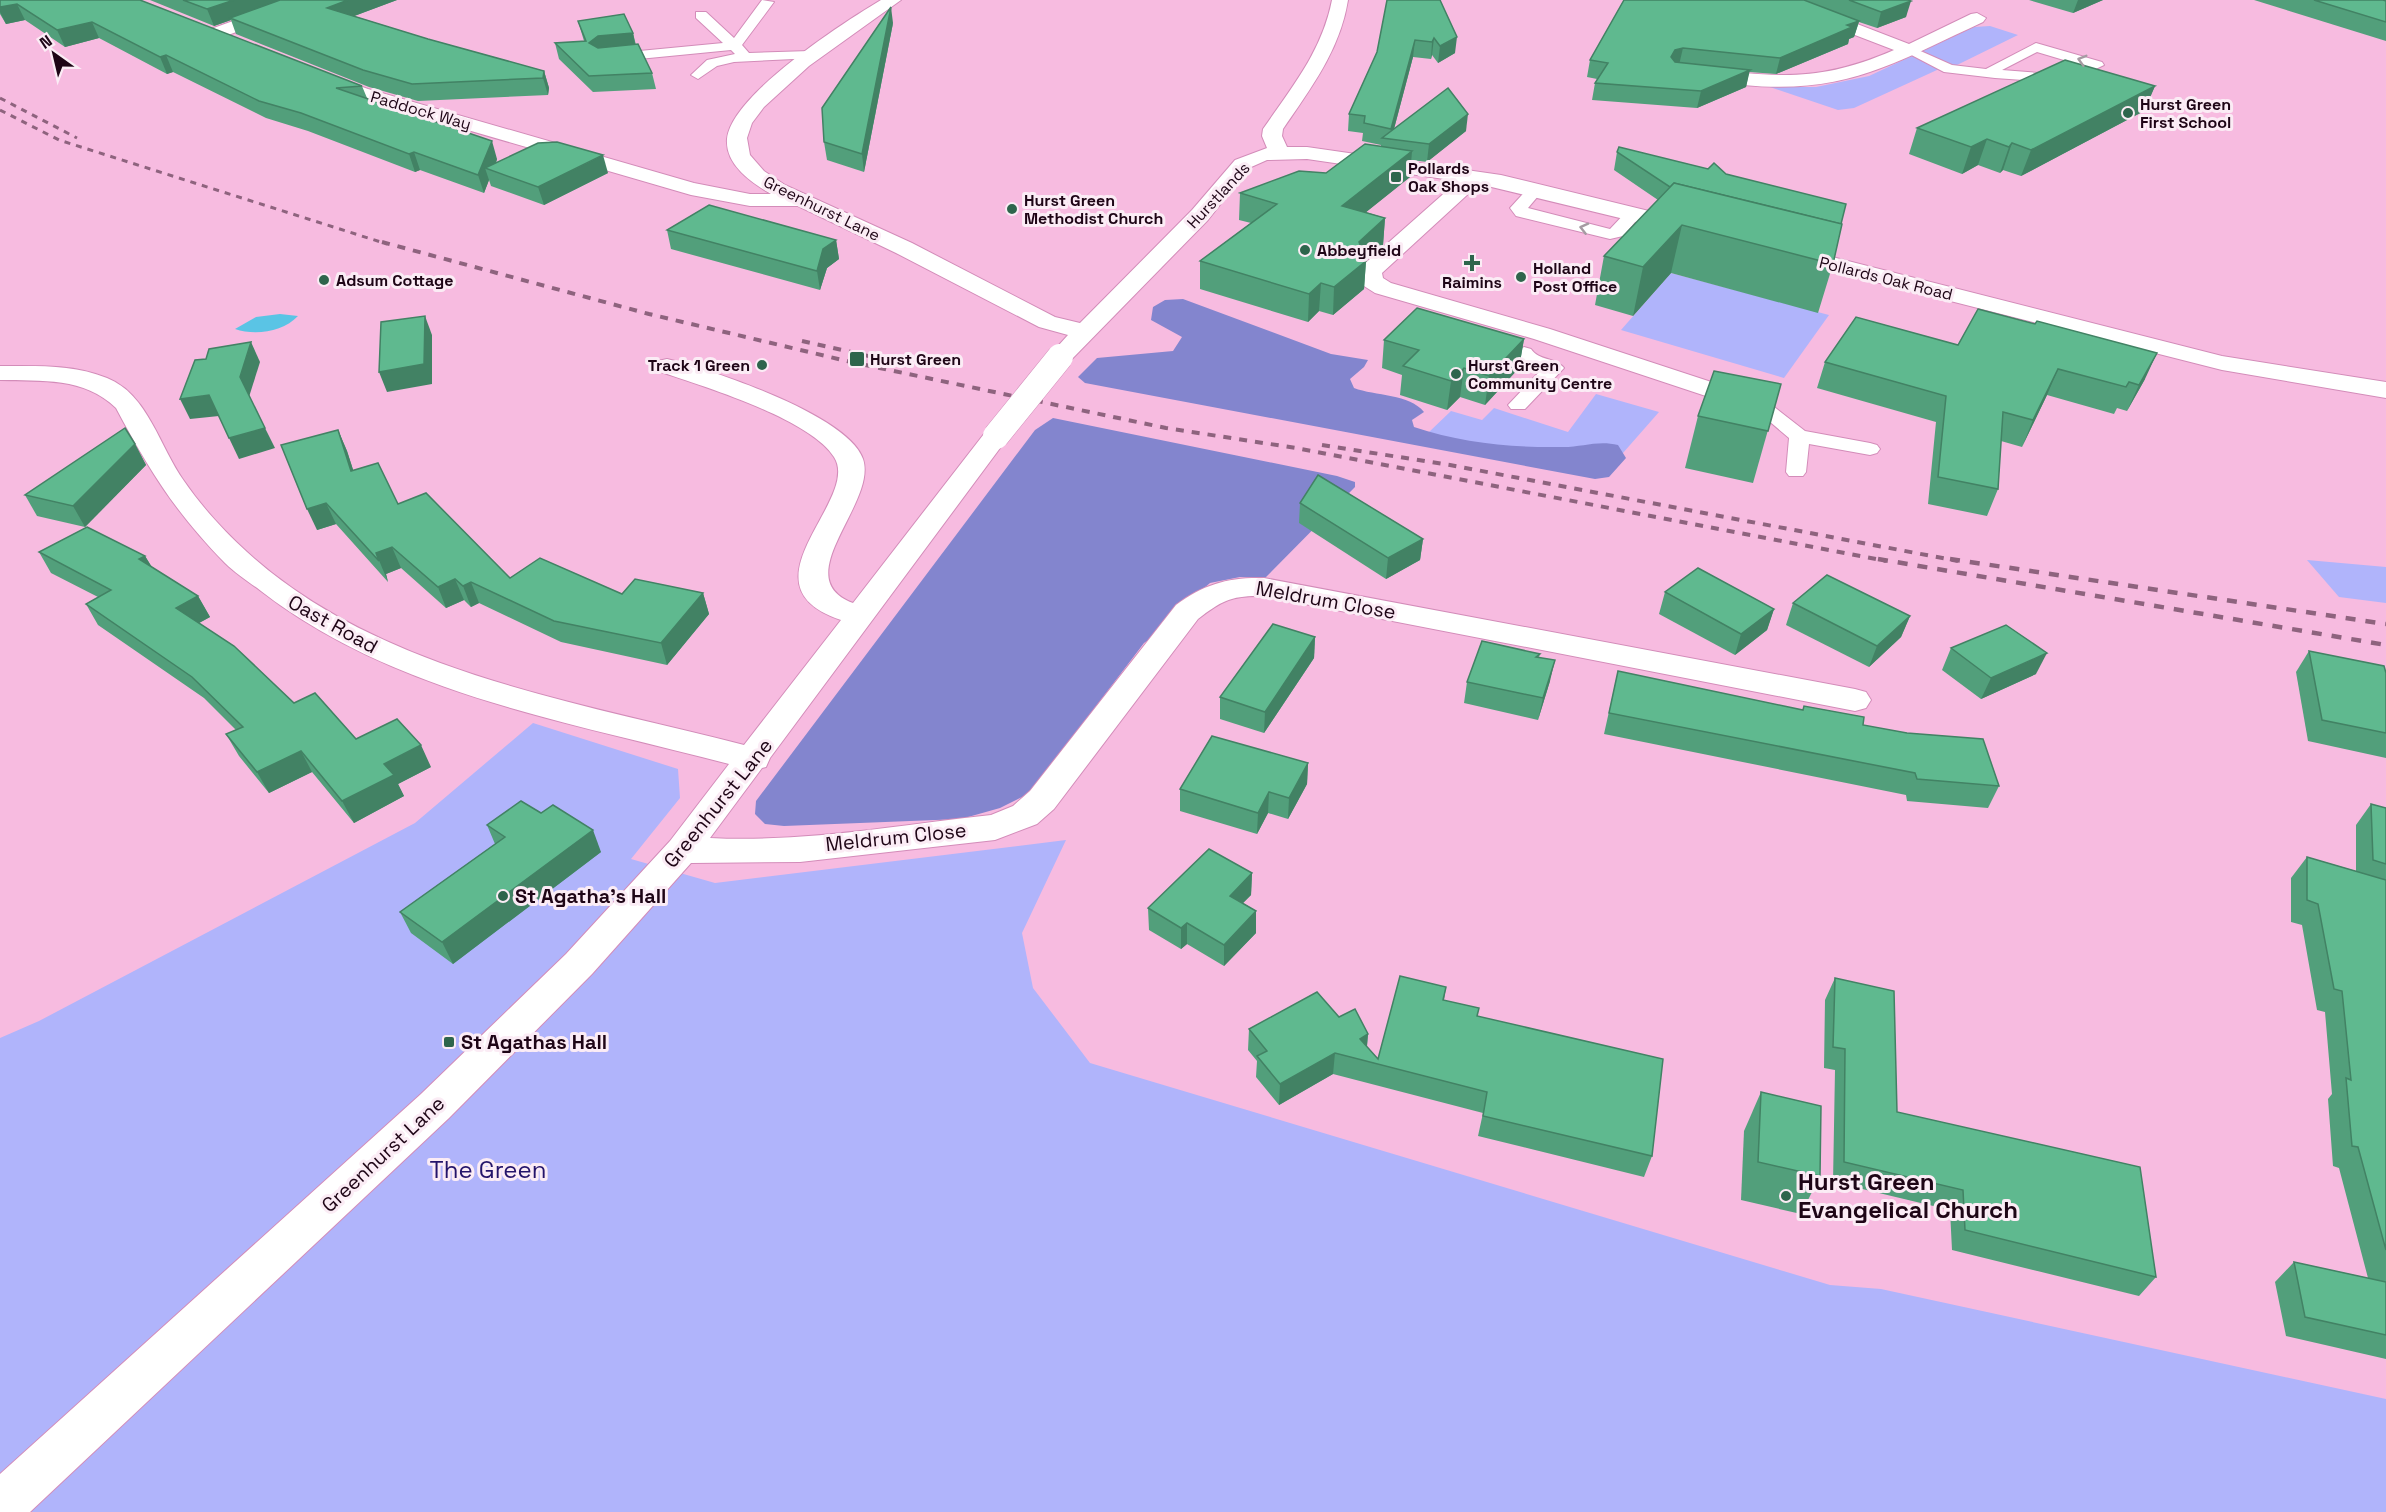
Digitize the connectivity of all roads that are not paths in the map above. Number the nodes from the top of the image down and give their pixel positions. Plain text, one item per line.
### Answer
1 (307, 0) edge
2 (893, 0) edge
3 (1340, 0) edge
4 (1780, 0) edge
5 (767, 2) dead end
6 (701, 15) dead end
7 (1977, 18) dead end
8 (235, 43) edge
9 (734, 46) junction
10 (1907, 49) junction
11 (810, 55) junction
12 (747, 57) junction
13 (602, 58) edge
14 (301, 70) edge
15 (1690, 74) edge
16 (1995, 74) junction
17 (698, 75) dead end
18 (1278, 153) junction
19 (1475, 177) junction
20 (760, 179) junction
21 (722, 196) junction
22 (799, 200) junction
23 (1708, 233) edge
24 (1764, 247) edge
25 (1542, 334) junction
26 (1072, 346) junction
27 (1503, 347) edge
28 (1524, 353) junction
29 (667, 366) dead end
30 (0, 374) edge
31 (2386, 390) edge
32 (1518, 405) dead end
33 (1766, 410) joint
34 (1799, 436) junction
35 (1870, 449) dead end
36 (1796, 472) dead end
37 (861, 616) junction
38 (1855, 700) dead end
39 (754, 759) junction
40 (682, 850) junction
41 (0, 1507) edge

1 - 8 street
2 - 11 street, Greenhurst Lane
3 - 18 street
4 - 10 street
5 - 9 lane
6 - 9 lane
7 - 10 street
9 - 12 lane
9 - 13 lane
10 - 15 street
10 - 16 lane
11 - 12 lane
11 - 20 street, Greenhurst Lane
12 - 17 lane
14 - 21 street, Paddock Way
16 -> 16 lane
18 - 19 street
18 - 26 street, Hurstlands
19 - 23 street
19 - 25 street
20 - 21 street
20 - 22 street, Greenhurst Lane
21 - 22 street, Paddock Way
22 - 26 street, Greenhurst Lane
24 - 31 street, Pollards Oak Road
25 - 28 lane
25 - 33 street
26 - 37 street, Greenhurst Lane, bridge
27 - 28 lane
28 - 32 lane
29 - 37 street
30 - 39 street, Oast Road
33 - 34 lane
34 - 35 lane
34 - 36 lane
37 - 39 street, Greenhurst Lane
38 - 40 street, Meldrum Close
39 - 40 street, Greenhurst Lane
40 - 41 street, Greenhurst Lane

